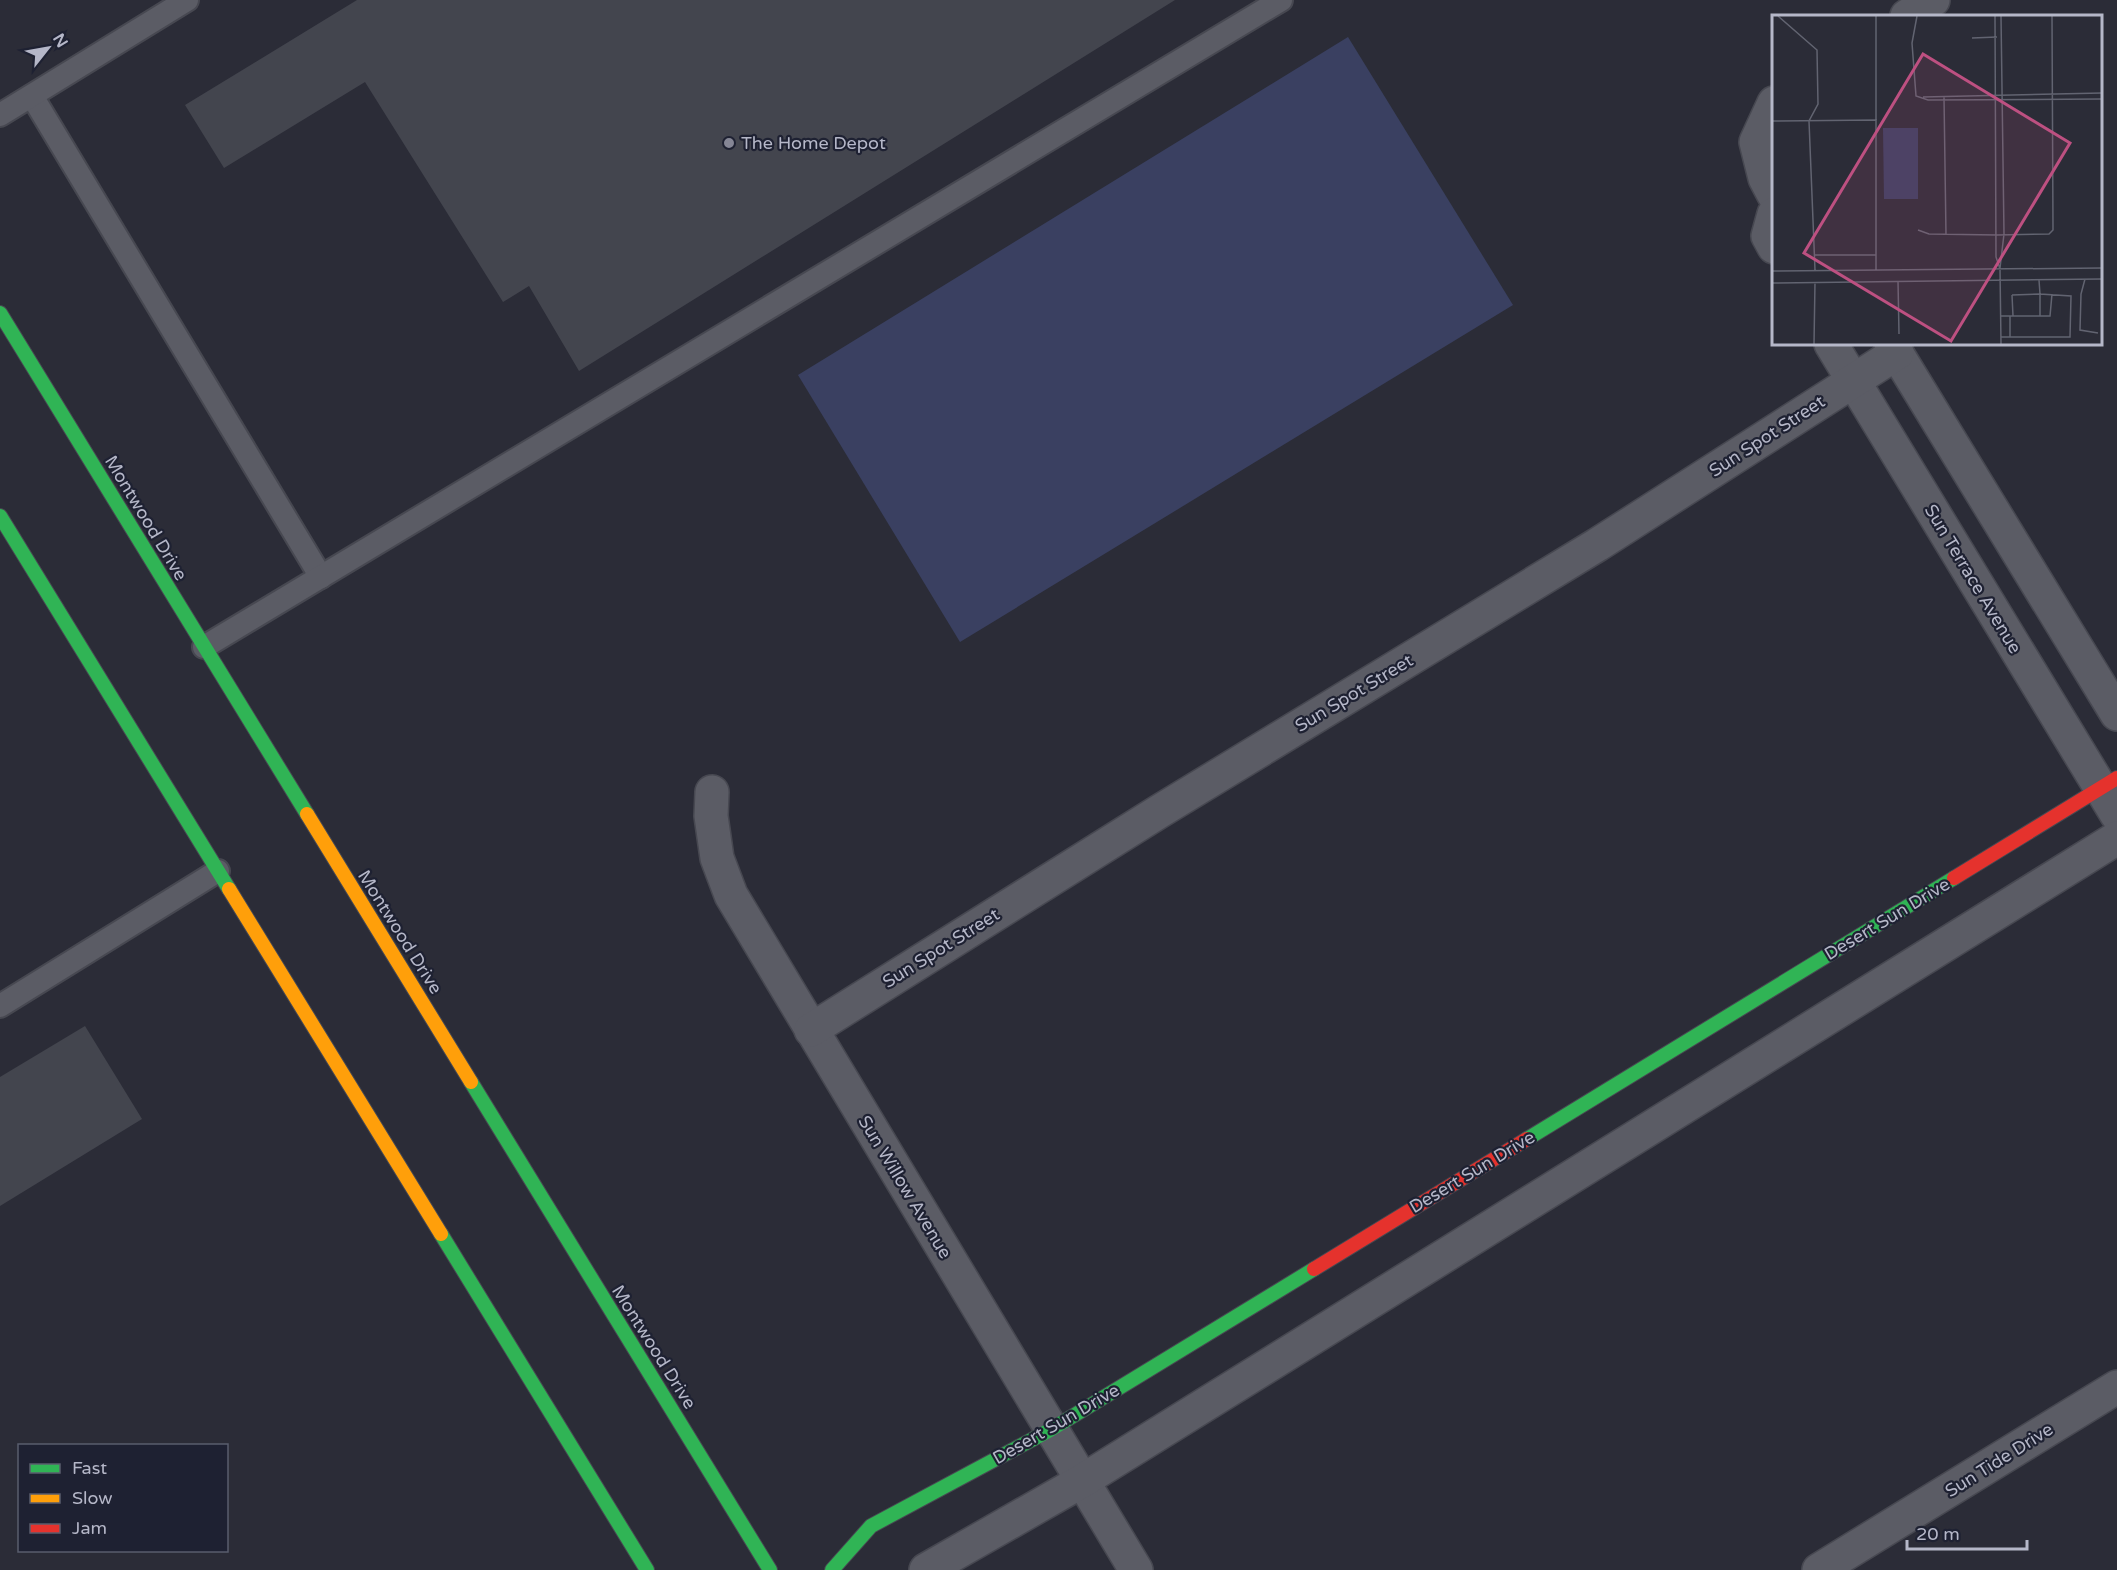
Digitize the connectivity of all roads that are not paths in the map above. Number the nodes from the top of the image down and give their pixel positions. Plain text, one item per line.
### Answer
1 (187, 0) edge
2 (1281, 0) edge
3 (1933, 0) edge
4 (1909, 15) edge
5 (32, 96) junction
6 (1772, 105) edge
7 (0, 115) edge
8 (1772, 193) edge
9 (1772, 218) edge
10 (1772, 245) edge
11 (0, 313) edge
12 (1832, 345) edge
13 (1894, 348) edge
14 (1853, 381) junction
15 (0, 516) edge
16 (321, 577) junction
17 (204, 647) junction
18 (2117, 714) edge
19 (712, 792) dead end
20 (2112, 793) edge
21 (2117, 838) edge
22 (218, 871) junction
23 (0, 1006) edge
24 (811, 1030) junction
25 (2117, 1387) edge
26 (1050, 1430) junction
27 (1082, 1480) junction
28 (647, 1570) edge
29 (770, 1570) edge
30 (832, 1570) edge
31 (926, 1570) edge
32 (1136, 1570) edge
33 (1819, 1570) edge

1 - 5 lane
2 - 16 lane
3 - 4 street
5 - 7 lane
5 - 16 lane
6 - 8 street
9 - 10 street
11 - 17 street, Montwood Drive
12 - 14 street, Sun Terrace Avenue
13 - 14 street, Sun Spot Street
13 - 18 street
14 - 20 street, Sun Terrace Avenue
14 - 24 street, Sun Spot Street
15 - 22 street
16 - 17 lane
17 - 29 street, Montwood Drive
19 - 24 street, Sun Willow Avenue
20 - 26 street, Desert Sun Drive
21 - 27 street
22 - 23 lane
22 - 28 street
24 - 26 street, Sun Willow Avenue
25 - 33 street, Sun Tide Drive
26 - 27 street, Sun Willow Avenue
26 - 30 street, Desert Sun Drive
27 - 31 street
27 - 32 street, Sun Willow Avenue

